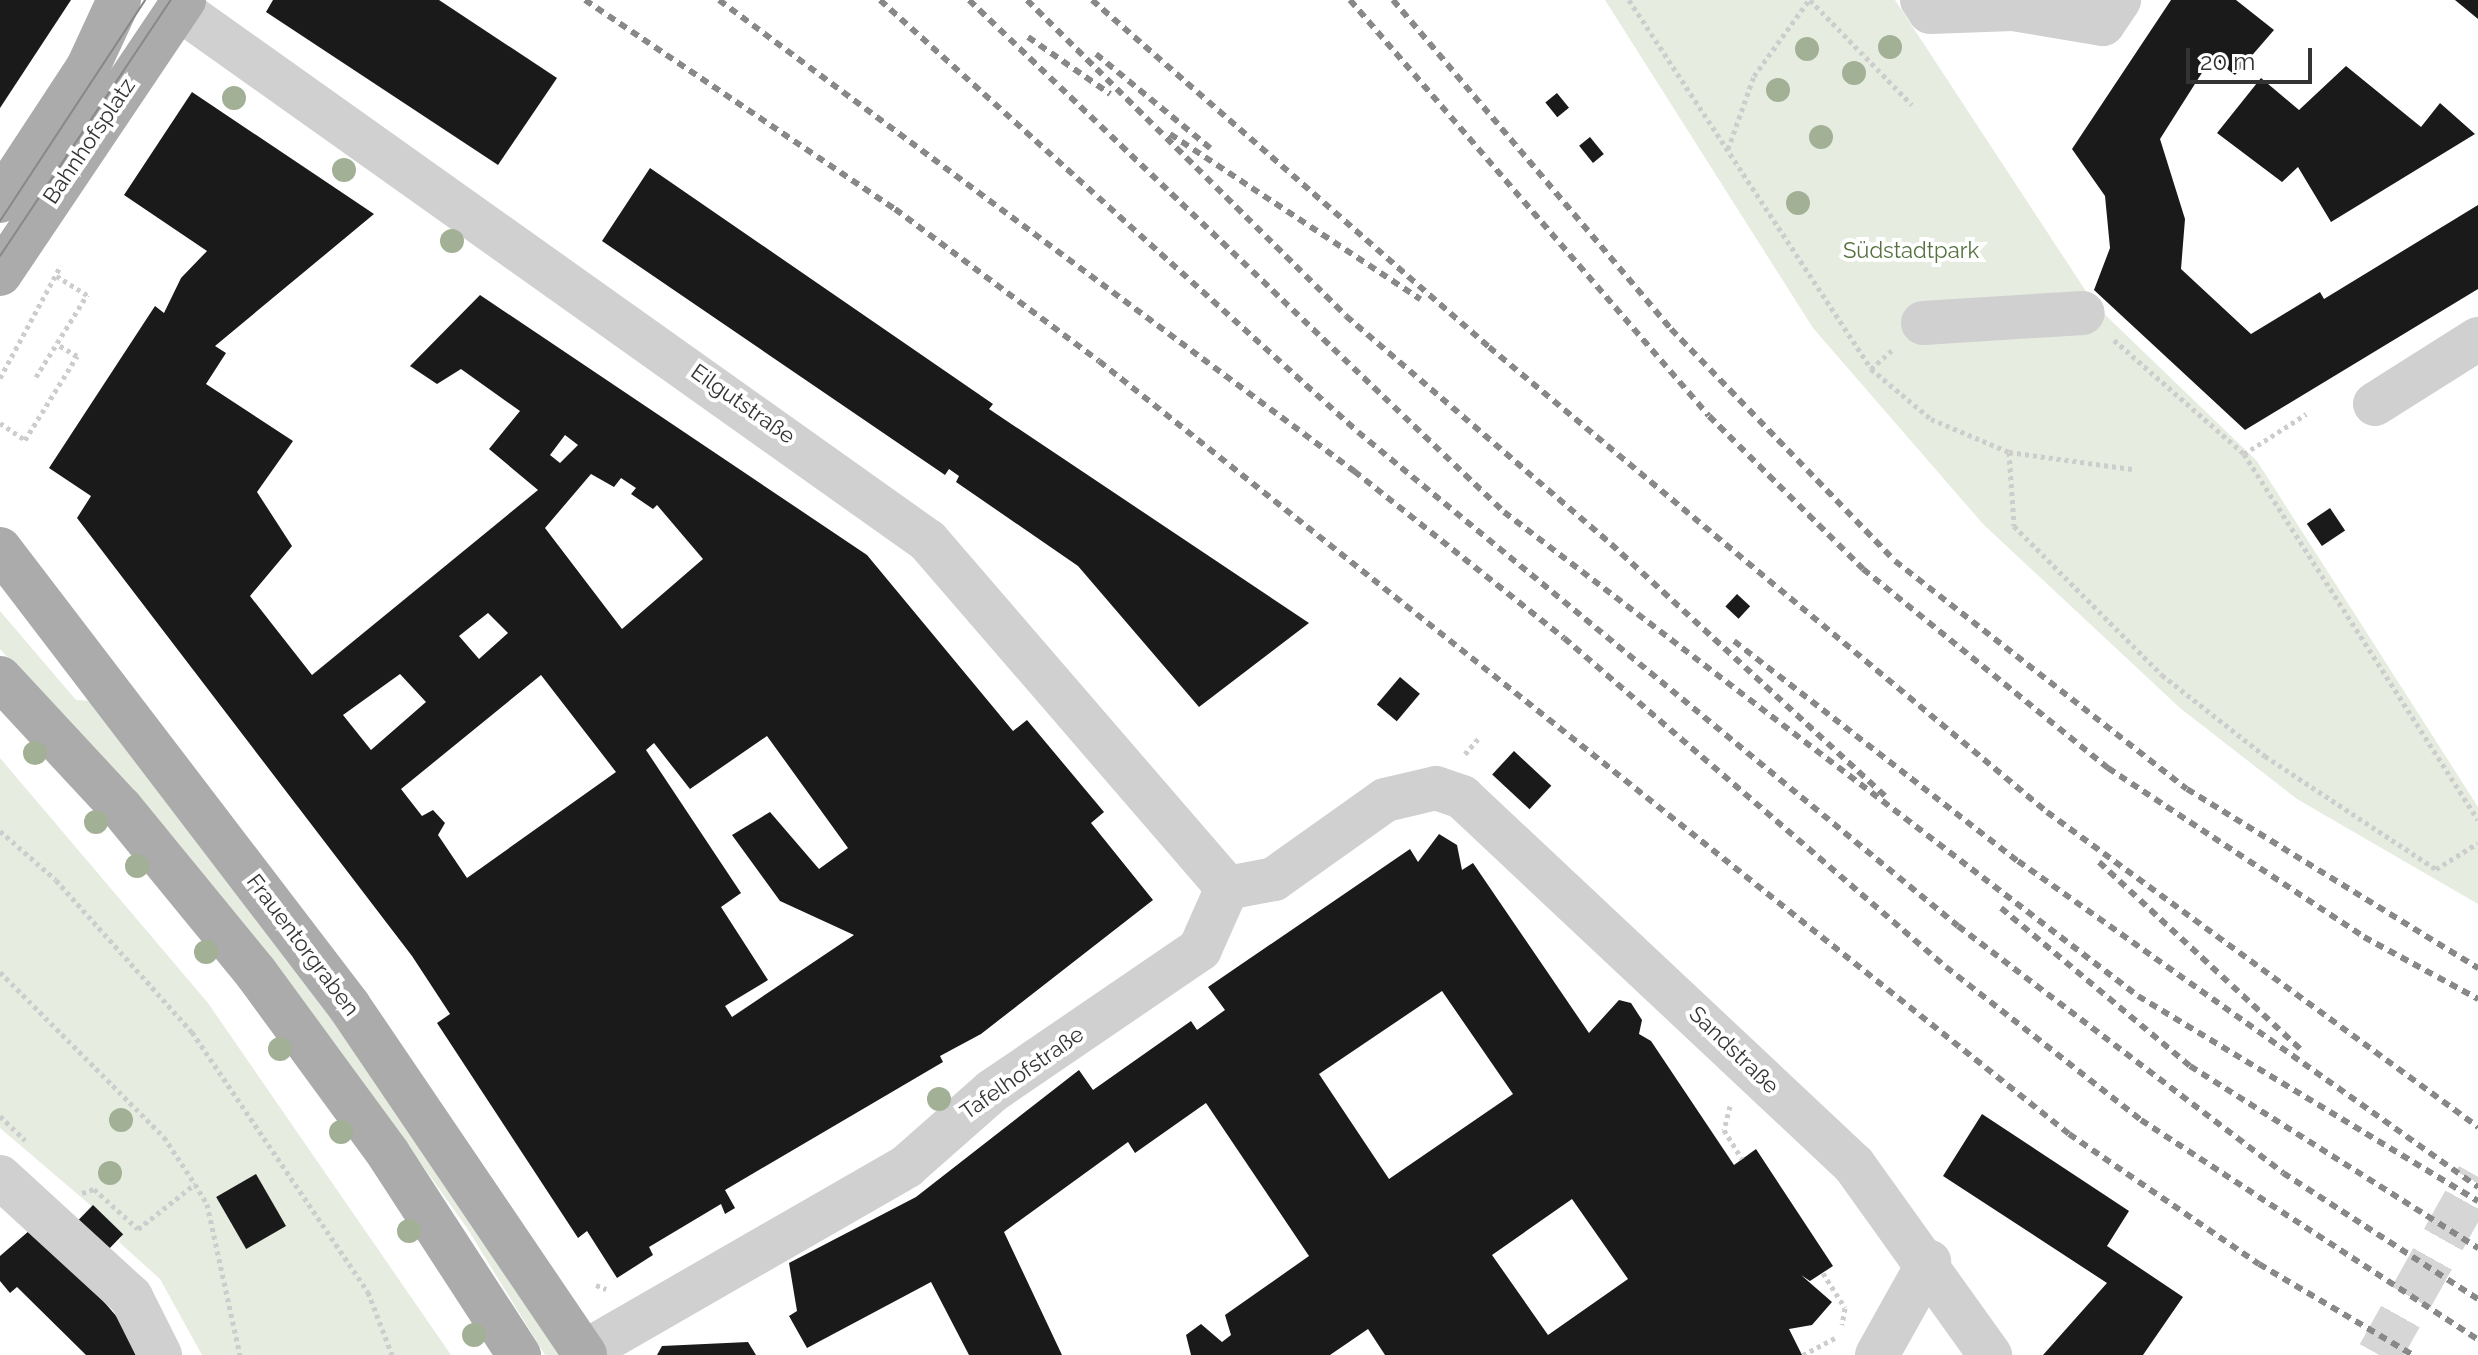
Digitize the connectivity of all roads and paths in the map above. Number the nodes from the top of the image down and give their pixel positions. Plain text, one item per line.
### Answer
1 (119, 0) edge
2 (1629, 0) edge
3 (1810, 0) edge
4 (2119, 0) edge
5 (181, 4) edge
6 (1926, 6) edge
7 (1912, 105) dead end
8 (1728, 150) junction
9 (0, 201) edge
10 (0, 274) edge
11 (57, 276) dead end
12 (2083, 313) joint
13 (1923, 323) dead end
14 (2478, 339) edge
15 (57, 344) junction
16 (36, 377) dead end
17 (2375, 404) dead end
18 (2306, 414) dead end
19 (0, 423) edge
20 (2009, 452) junction
21 (2244, 454) junction
22 (2132, 469) dead end
23 (2, 554) edge
24 (0, 678) edge
25 (2478, 820) edge
26 (0, 831) edge
27 (2478, 843) edge
28 (1227, 888) junction
29 (1, 977) edge
30 (1728, 1113) dead end
31 (1742, 1159) dead end
32 (0, 1177) edge
33 (195, 1184) junction
34 (94, 1189) dead end
35 (1929, 1262) junction
36 (1823, 1273) dead end
37 (585, 1354) edge
38 (160, 1355) edge
39 (240, 1355) edge
40 (392, 1355) edge
41 (519, 1355) edge
42 (1803, 1355) edge
43 (1877, 1355) edge
44 (1990, 1355) edge

1 - 9 main road, Bahnhofsplatz
2 - 8 path
3 - 7 path
3 - 8 path
4 - 6 street
5 - 10 main road, Bahnhofsplatz
5 - 28 street, Eilgutstraße
8 - 20 path
11 - 15 path
12 - 13 street
12 - 21 path
14 - 17 street
15 - 16 path
15 - 19 path
18 - 21 path
20 - 22 path
20 - 27 path
21 - 25 path
23 - 37 main road, Frauentorgraben
24 - 41 main road
26 - 40 path
28 - 35 street, Sandstraße
28 - 37 street, Tafelhofstraße
29 - 33 path
30 - 31 path
32 - 38 street
33 - 34 path
33 - 39 path
35 - 43 street
35 - 44 street, Sandstraße
36 - 42 path

